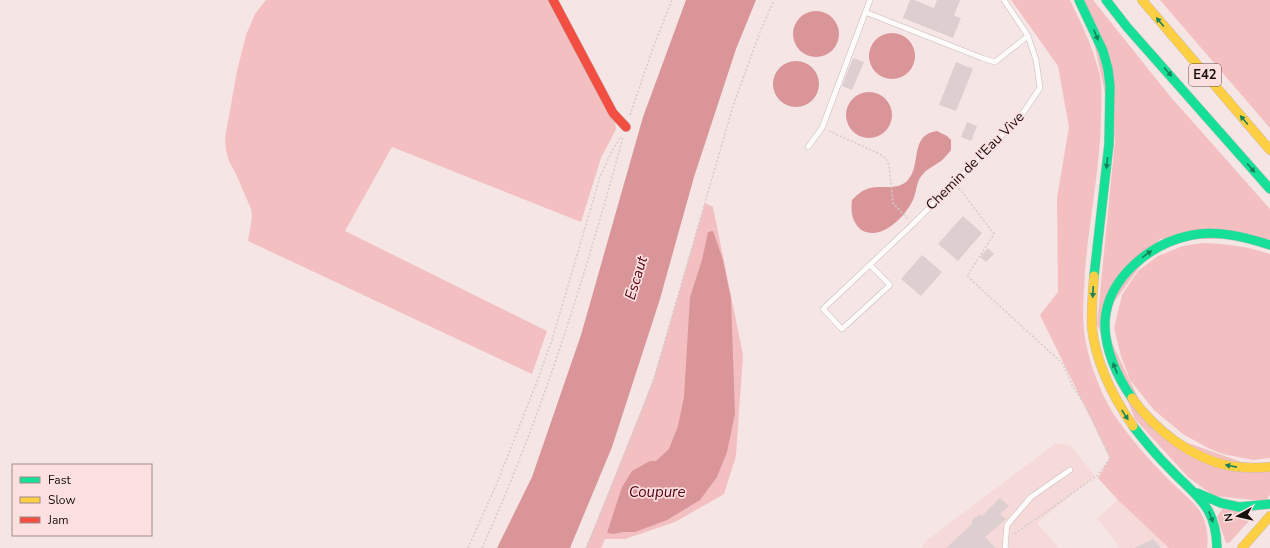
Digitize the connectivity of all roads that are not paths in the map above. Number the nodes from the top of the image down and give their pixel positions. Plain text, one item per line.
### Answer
1 (553, 0) edge
2 (870, 0) edge
3 (1004, 0) edge
4 (1078, 0) edge
5 (1106, 0) edge
6 (1142, 0) edge
7 (865, 12) junction
8 (1028, 36) junction
9 (626, 127) road end
10 (808, 147) dead end
11 (1270, 150) edge
12 (1270, 189) edge
13 (1270, 245) edge
14 (870, 265) junction
15 (1270, 467) edge
16 (1070, 470) dead end
17 (1193, 491) junction
18 (1270, 504) edge
19 (1270, 516) edge
20 (1006, 548) edge
21 (1217, 548) edge
22 (1242, 548) edge

1 - 9 main road
2 - 7 lane
3 - 8 lane, Chemin de l'Eau Vive
4 -> 17 main road
5 -> 12 main road, E42
11 -> 6 main road, E42
7 - 8 lane
7 - 10 lane
8 - 14 lane, Chemin de l'Eau Vive
15 -> 13 main road
14 - 14 lane, Chemin de l'Eau Vive
16 - 20 lane
17 - 18 main road
17 -> 21 main road
19 - 22 main road

